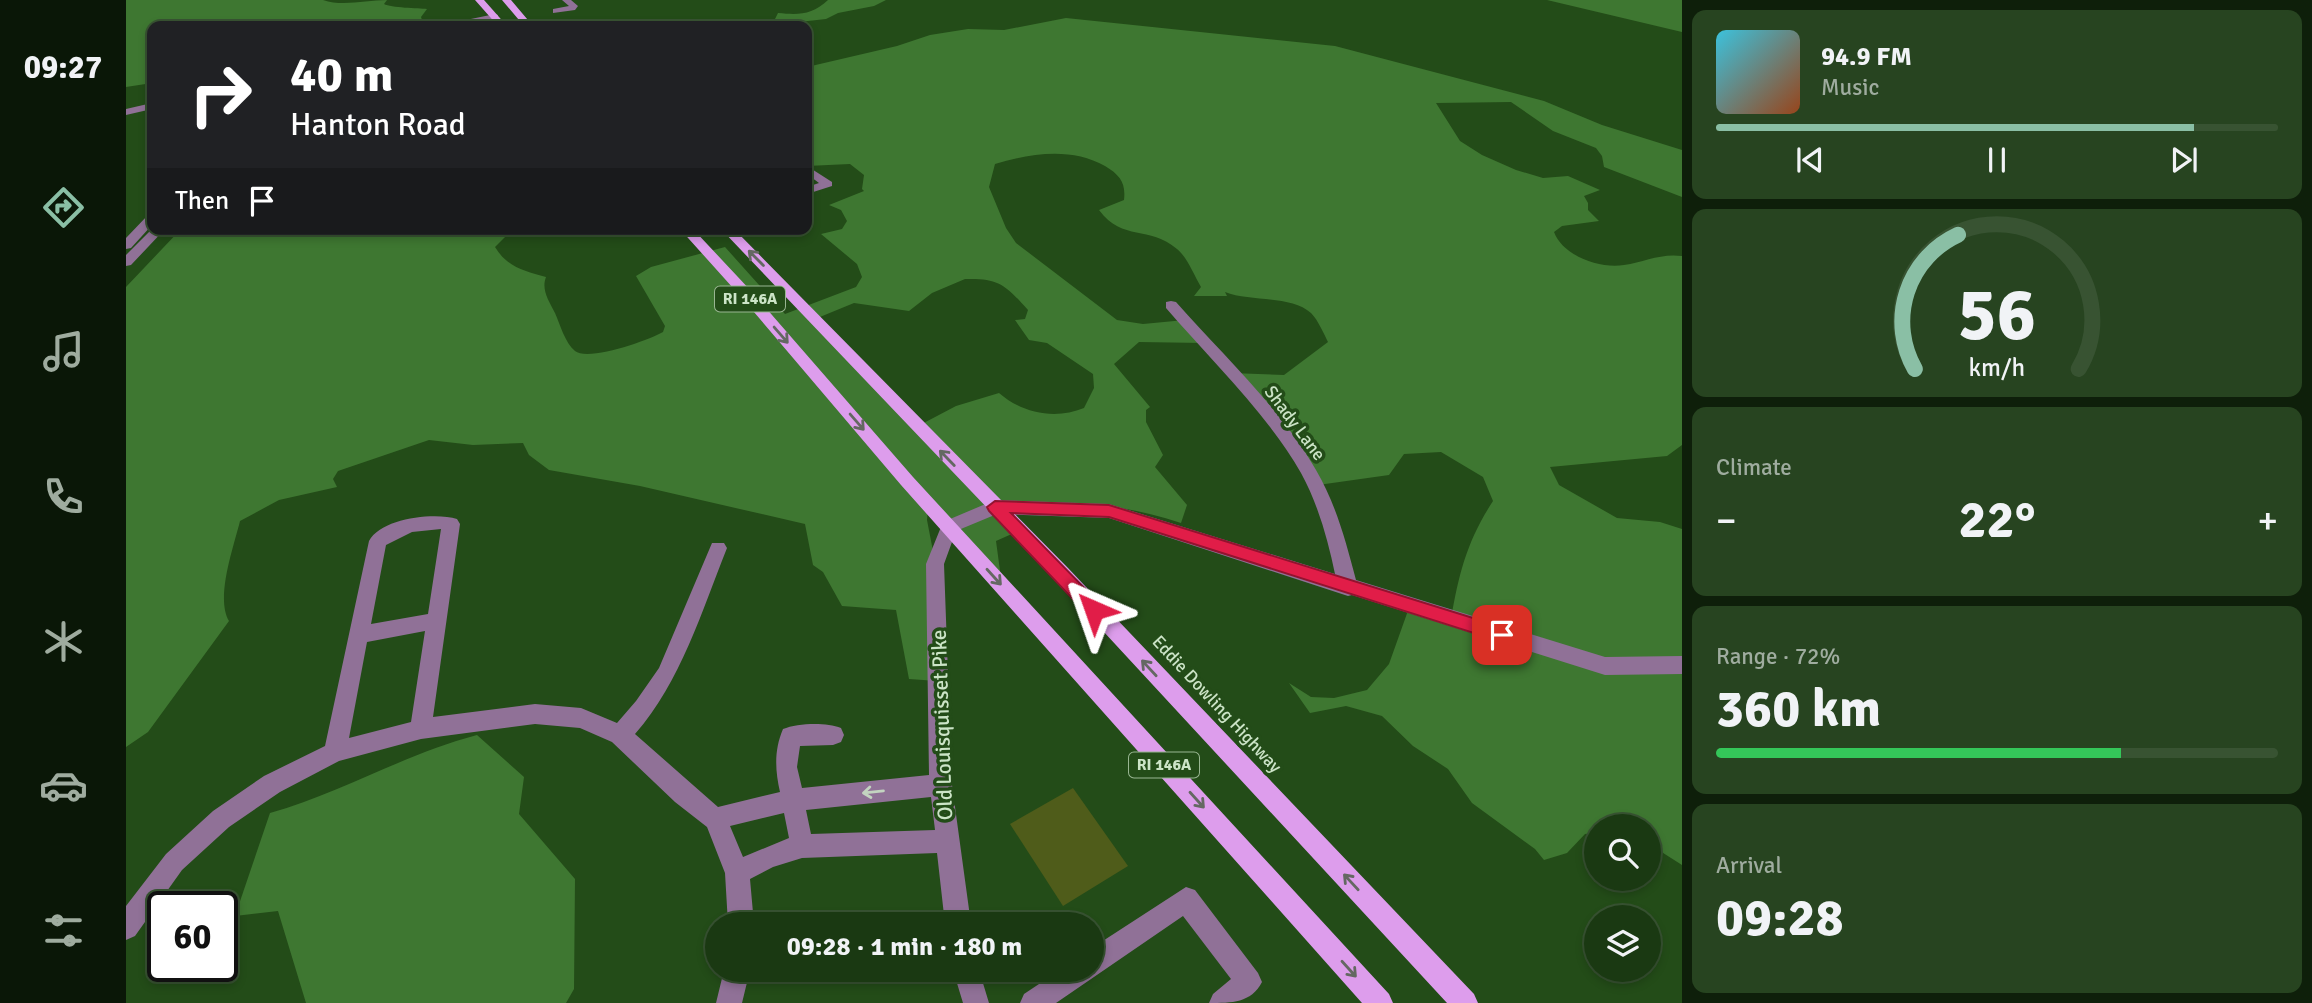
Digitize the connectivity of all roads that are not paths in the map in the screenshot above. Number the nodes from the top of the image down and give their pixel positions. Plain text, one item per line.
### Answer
1 (479, 0) edge
2 (506, 0) edge
3 (566, 0) edge
4 (556, 11) dead end
5 (495, 17) junction
6 (474, 21) edge
7 (499, 21) edge
8 (525, 21) edge
9 (147, 107) edge
10 (127, 112) edge
11 (812, 173) edge
12 (812, 189) edge
13 (147, 221) edge
14 (130, 223) dead end
15 (147, 224) edge
16 (153, 235) edge
17 (691, 235) edge
18 (733, 235) edge
19 (126, 244) edge
20 (126, 262) edge
21 (1171, 305) dead end
22 (995, 507) junction
23 (949, 527) junction
24 (718, 548) dead end
25 (1348, 588) junction
26 (436, 621) junction
27 (359, 635) junction
28 (1682, 665) edge
29 (421, 729) junction
30 (620, 735) junction
31 (833, 735) dead end
32 (335, 752) junction
33 (941, 785) junction
34 (793, 799) junction
35 (715, 820) junction
36 (947, 841) junction
37 (802, 846) junction
38 (737, 873) junction
39 (740, 912) edge
40 (956, 912) edge
41 (126, 927) edge
42 (1104, 955) edge
43 (734, 982) edge
44 (970, 982) edge
45 (1064, 982) edge
46 (729, 1003) edge
47 (976, 1003) edge
48 (1033, 1003) edge
49 (1222, 1003) edge
50 (1380, 1003) edge
51 (1465, 1003) edge

1 - 5 main road
2 - 8 main road
3 - 4 street
5 - 6 street
5 - 7 main road
9 - 10 street
11 - 12 street
13 - 14 street
15 - 19 street
16 - 20 street
17 -> 23 main road, RI 146A
22 -> 18 main road, Eddie Dowling Highway / RI 146A
21 - 25 street, Shady Lane
22 - 23 street
22 - 25 street
51 -> 22 main road, Eddie Dowling Highway / RI 146A
23 - 33 street, Old Louisquisset Pike
23 -> 50 main road, RI 146A
24 - 30 street
25 - 28 street
26 - 27 street
26 - 27 street
26 - 29 street
27 - 32 street
29 - 30 street
29 - 32 street
30 - 35 street
31 - 34 street
32 - 41 street
33 -> 34 street
33 - 36 street, Old Louisquisset Pike
34 - 35 street
34 - 37 street
35 - 38 street
36 - 37 street
36 - 40 street, Old Louisquisset Pike
37 - 38 street
38 - 39 street
42 - 49 street
43 - 46 street
44 - 47 street
45 - 48 street

